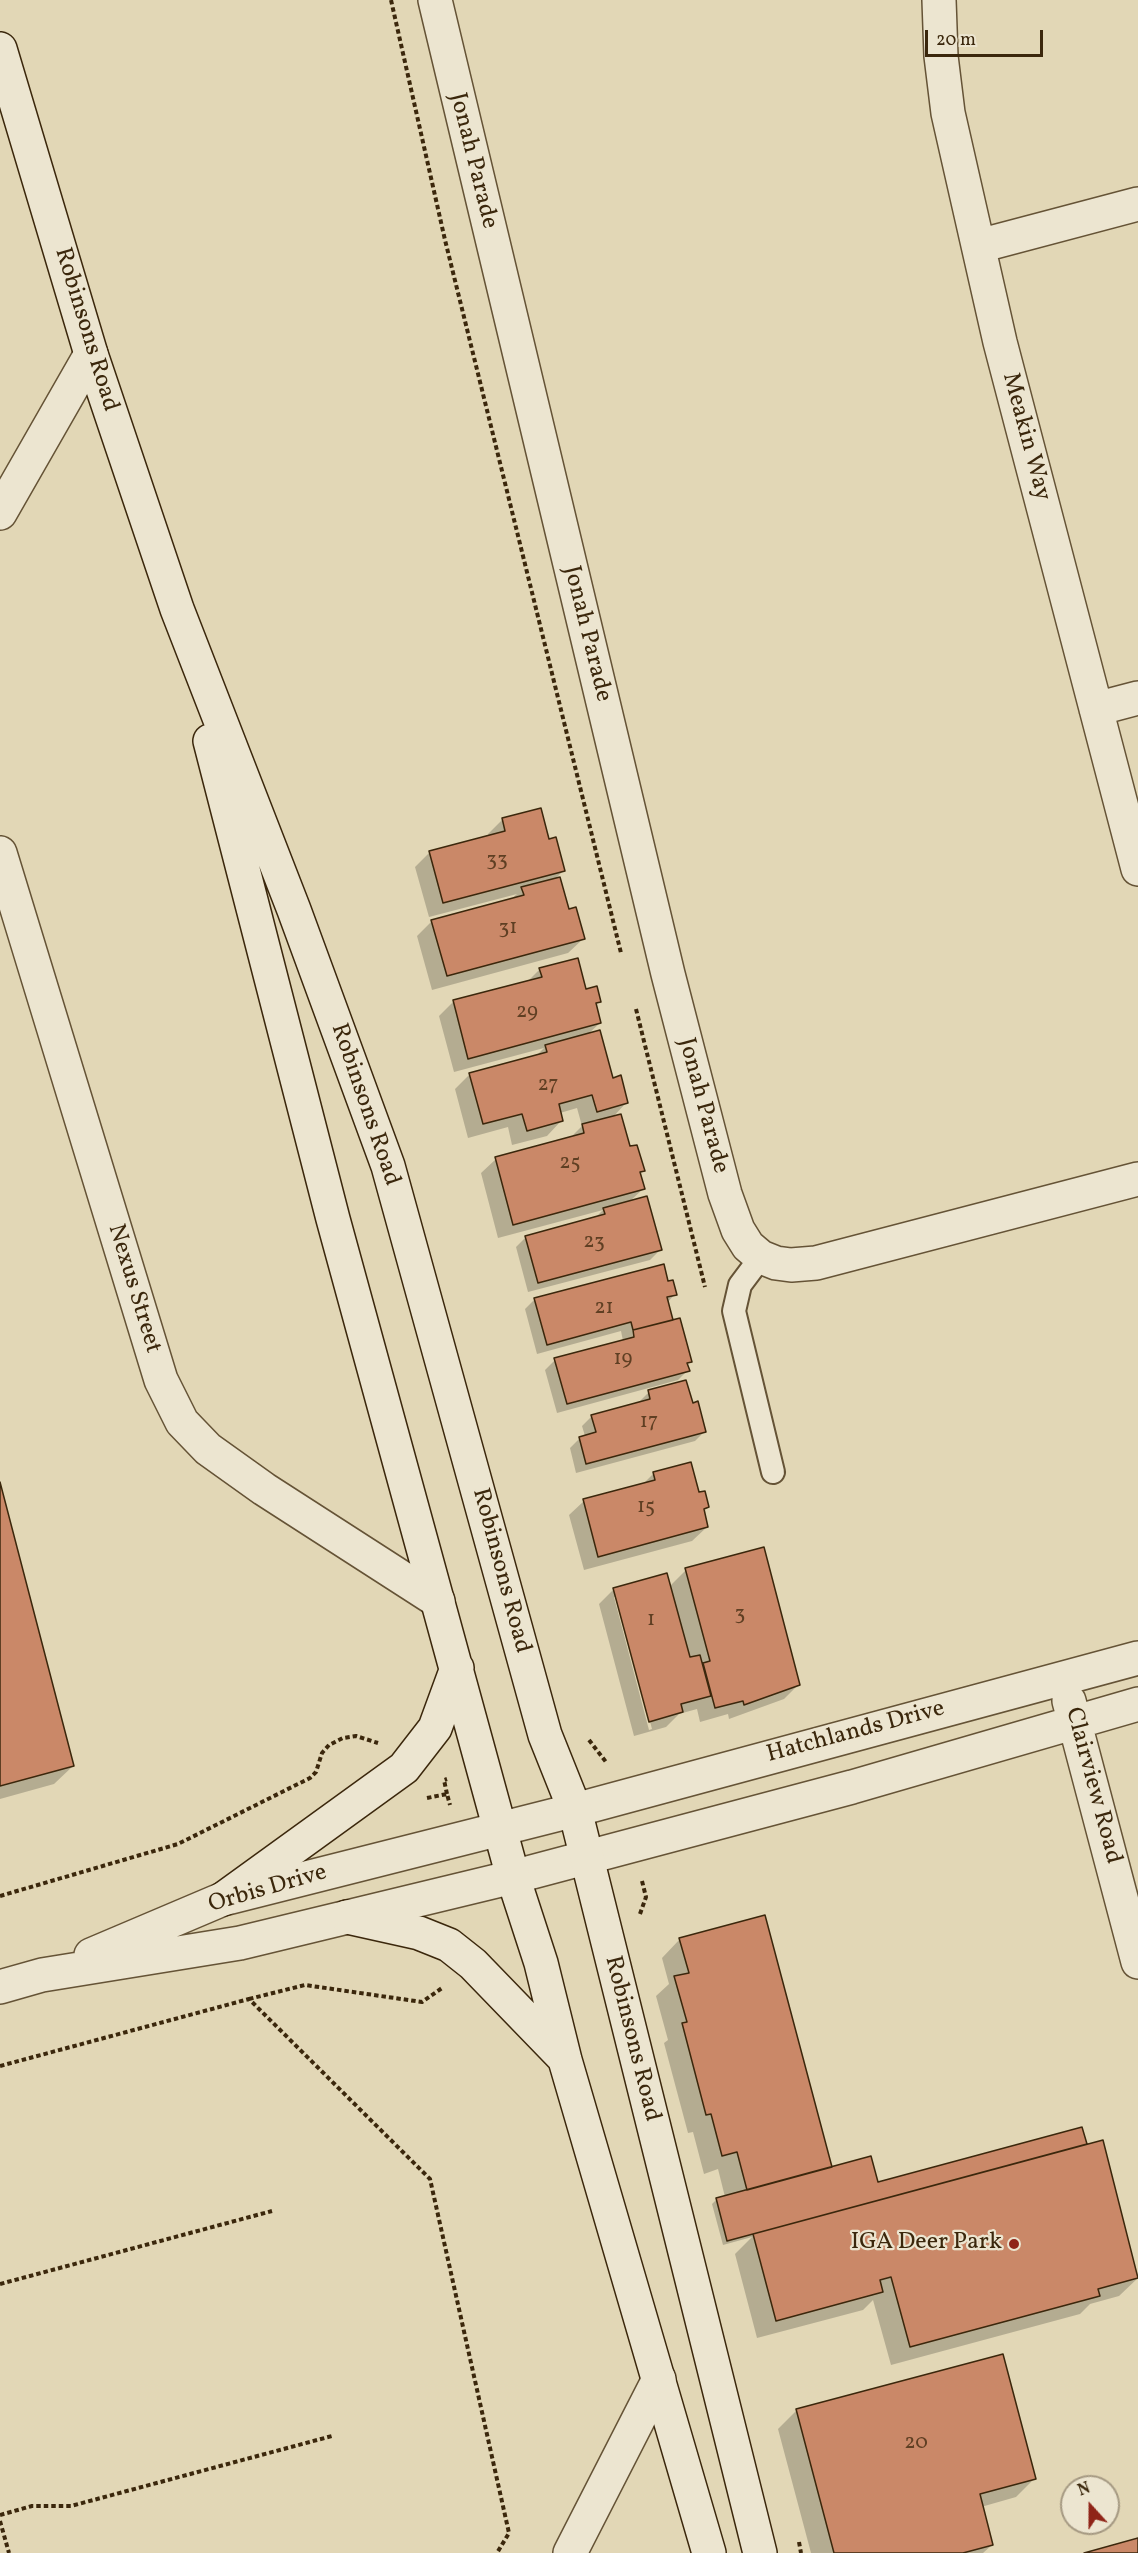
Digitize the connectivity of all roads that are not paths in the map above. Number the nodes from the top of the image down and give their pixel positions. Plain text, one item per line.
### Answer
1 (435, 0) edge
2 (939, 0) edge
3 (0, 49) edge
4 (1138, 204) edge
5 (979, 246) junction
6 (91, 354) junction
7 (0, 513) edge
8 (177, 609) junction
9 (1138, 698) edge
10 (1096, 709) junction
11 (0, 854) edge
12 (1138, 869) edge
13 (1138, 1179) edge
14 (761, 1257) junction
15 (773, 1472) dead end
16 (438, 1601) junction
17 (1138, 1658) edge
18 (457, 1668) junction
19 (1063, 1679) junction
20 (1138, 1704) edge
21 (1076, 1722) junction
22 (575, 1810) junction
23 (501, 1829) junction
24 (586, 1856) junction
25 (513, 1876) junction
26 (223, 1899) junction
27 (347, 1917) junction
28 (1138, 1962) edge
29 (42, 1975) junction
30 (0, 1987) edge
31 (566, 2060) junction
32 (659, 2379) junction
33 (570, 2553) edge
34 (709, 2553) edge
35 (760, 2553) edge

1 - 14 street, Jonah Parade
2 - 5 street, Meakin Way
3 - 6 street, Robinsons Road
4 - 5 street
5 - 10 street, Meakin Way
6 - 7 street
6 - 8 street, Robinsons Road
8 - 16 street, Robinsons Road
8 - 22 street, Robinsons Road
9 - 10 street
10 - 12 street, Meakin Way
11 - 16 street, Nexus Street
13 - 14 street
14 - 15 lane
16 - 18 street, Robinsons Road
17 - 19 street, Hatchlands Drive
18 - 23 street, Robinsons Road
18 - 26 street
19 - 21 street, Clairview Road
19 - 22 street, Hatchlands Drive
20 - 21 street, Hatchlands Drive
21 - 24 street, Hatchlands Drive
21 - 28 street, Clairview Road
22 - 23 street, Hatchlands Drive
22 - 24 street, Robinsons Road
23 - 25 street, Robinsons Road
23 - 26 street, Orbis Drive
24 - 25 street, Hatchlands Drive
24 - 35 street, Robinsons Road
25 - 27 street, Orbis Drive
25 - 31 street, Robinsons Road
26 - 29 street, Orbis Drive
27 - 29 street, Orbis Drive
27 - 31 street
29 - 30 street, Orbis Drive
31 - 32 street, Robinsons Road
32 - 33 street
32 - 34 street, Robinsons Road

